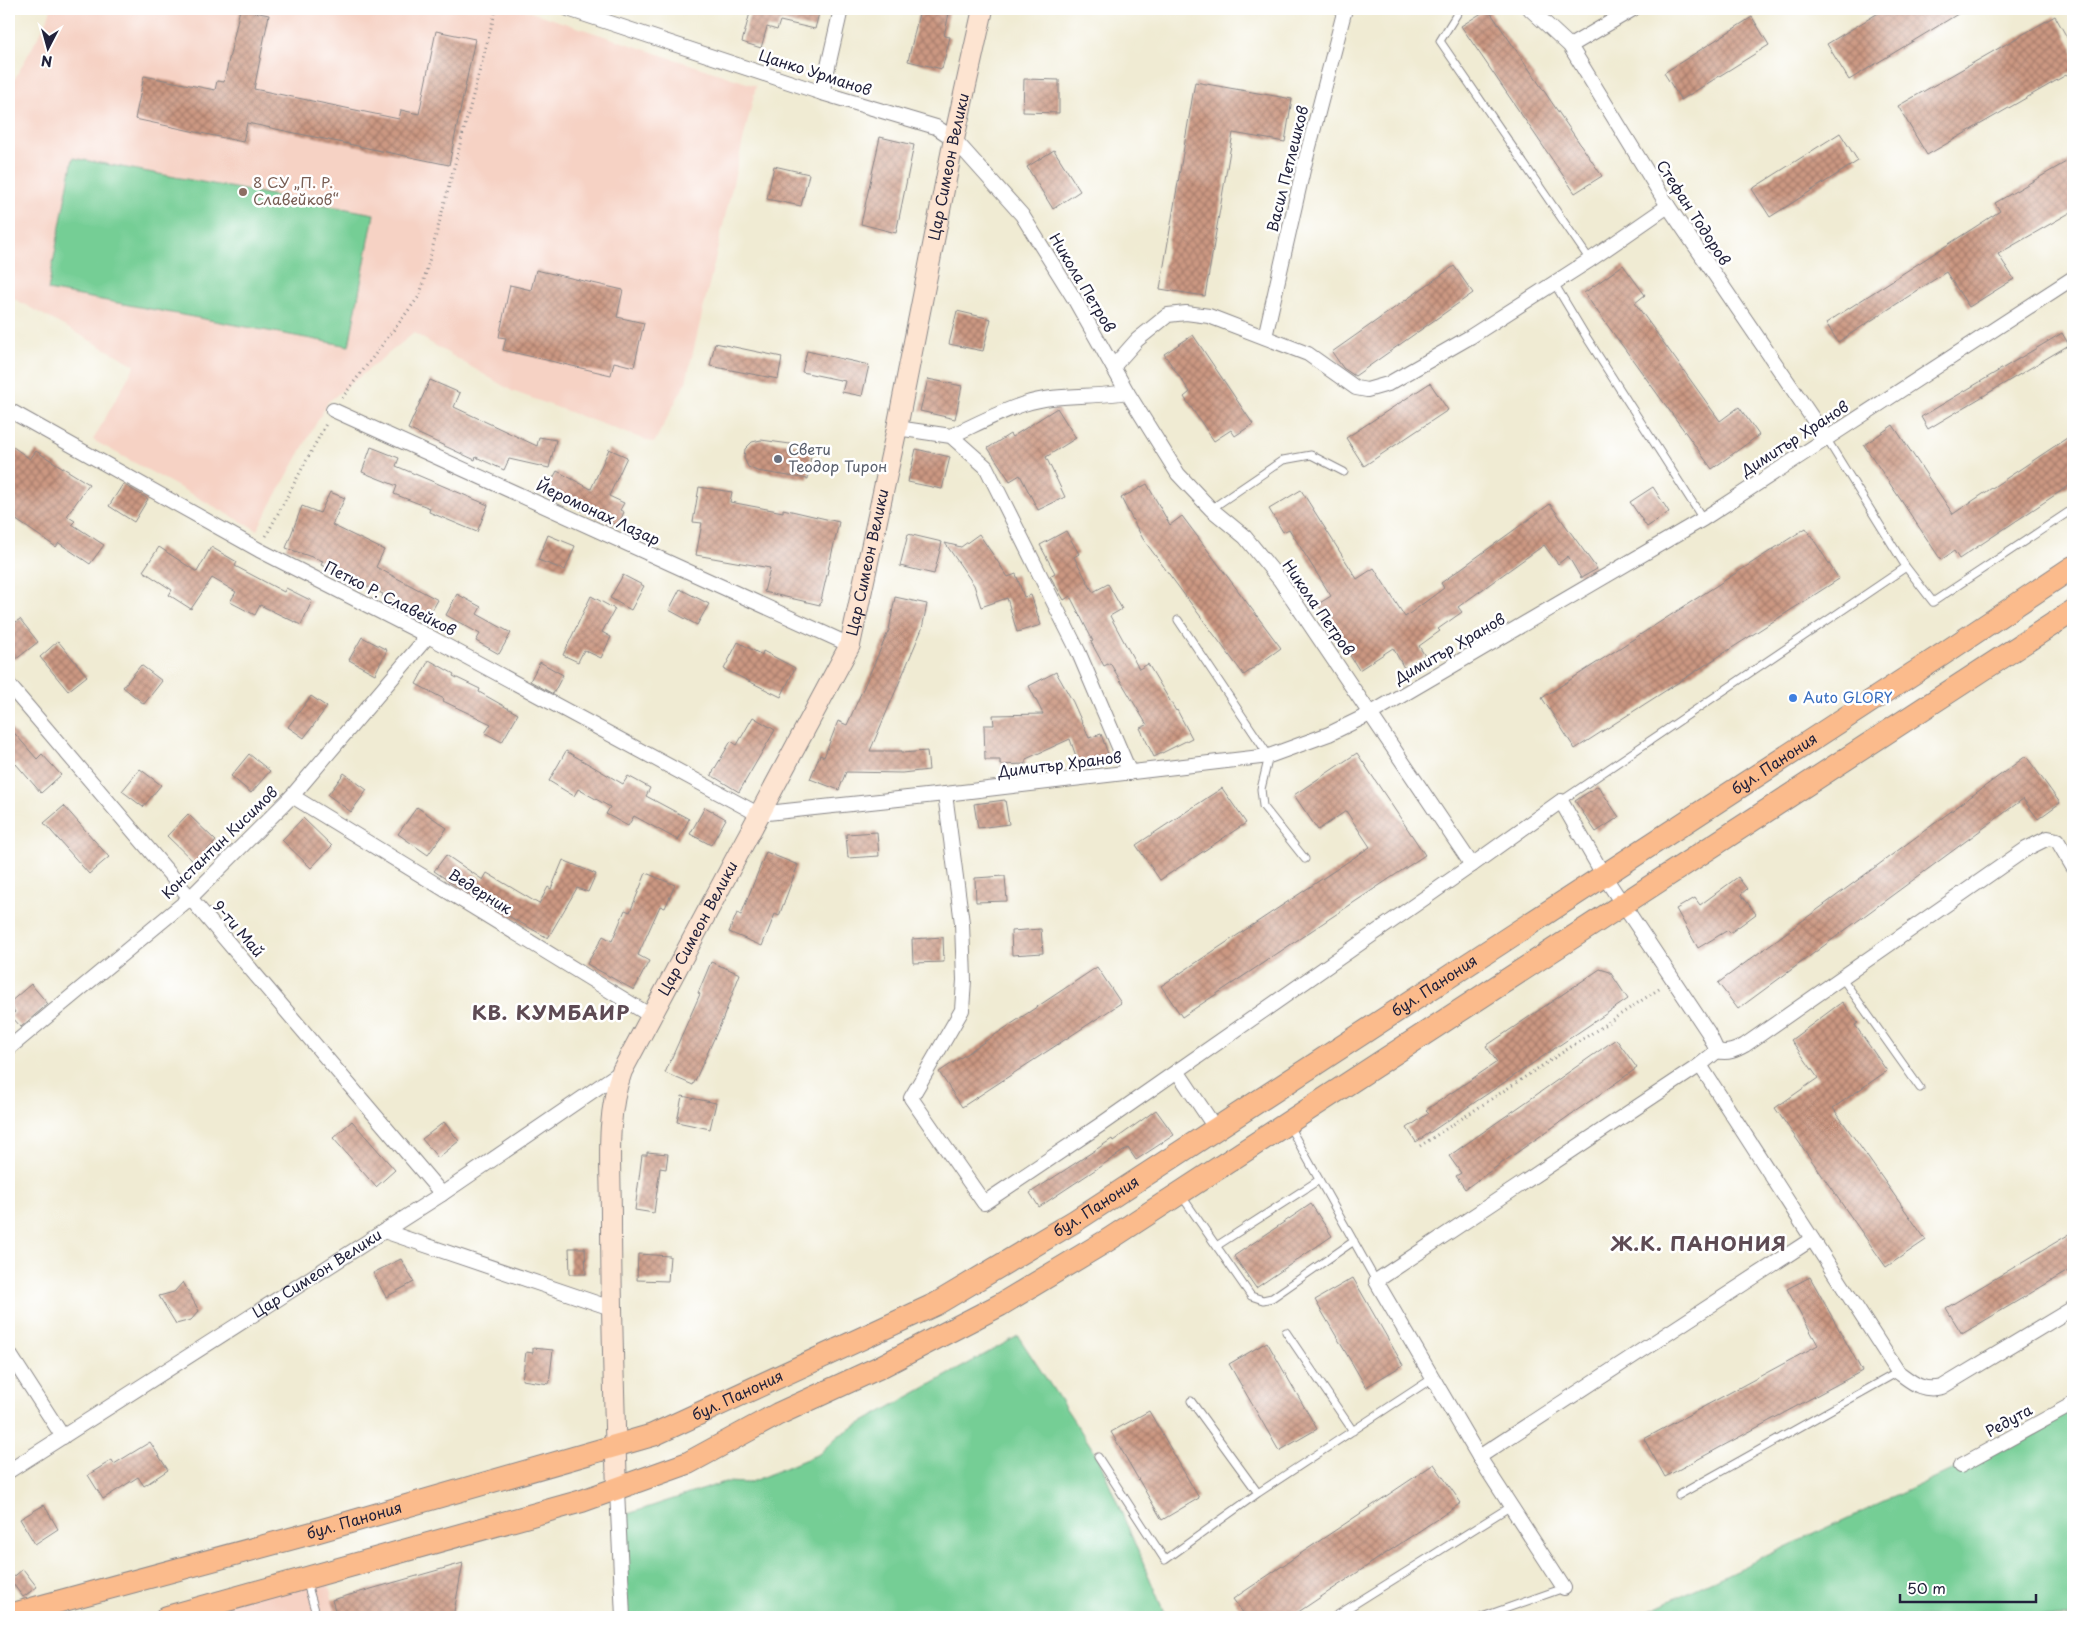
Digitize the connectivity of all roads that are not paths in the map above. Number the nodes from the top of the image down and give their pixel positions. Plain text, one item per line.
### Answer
1 (568, 9) edge
2 (841, 9) edge
3 (984, 9) edge
4 (1345, 9) edge
5 (1460, 9) edge
6 (1530, 9) edge
7 (1633, 9) edge
8 (1570, 46) junction
9 (822, 93) junction
10 (954, 139) junction
11 (1668, 206) junction
12 (1022, 215) joint
13 (1590, 260) junction
14 (2073, 278) edge
15 (1554, 283) junction
16 (1265, 337) junction
17 (1112, 366) junction
18 (1127, 392) junction
19 (9, 410) edge
20 (333, 410) road end
21 (897, 428) junction
22 (951, 436) junction
23 (1826, 438) junction
24 (1344, 472) dead end
25 (1211, 509) junction
26 (2073, 509) edge
27 (1703, 519) junction
28 (1906, 567) junction
29 (2073, 567) edge
30 (2073, 611) edge
31 (1178, 620) dead end
32 (428, 636) junction
33 (850, 645) junction
34 (9, 685) edge
35 (1370, 714) junction
36 (1268, 756) junction
37 (1130, 773) junction
38 (945, 794) junction
39 (292, 796) junction
40 (1561, 801) junction
41 (758, 814) junction
42 (1305, 859) dead end
43 (1472, 865) junction
44 (2073, 867) edge
45 (1604, 876) junction
46 (190, 898) junction
47 (1624, 906) junction
48 (1842, 978) junction
49 (651, 1016) junction
50 (12, 1039) edge
51 (1718, 1051) junction
52 (1700, 1065) junction
53 (622, 1071) junction
54 (1177, 1071) junction
55 (1920, 1088) dead end
56 (1288, 1124) junction
57 (1216, 1128) junction
58 (1319, 1180) junction
59 (442, 1194) junction
60 (1180, 1194) junction
61 (384, 1231) junction
62 (1812, 1239) junction
63 (1354, 1241) junction
64 (1218, 1245) junction
65 (1376, 1281) junction
66 (611, 1308) junction
67 (2073, 1308) edge
68 (1286, 1332) dead end
69 (9, 1353) edge
70 (1898, 1372) junction
71 (1433, 1378) junction
72 (1191, 1400) dead end
73 (2073, 1404) edge
74 (1353, 1431) junction
75 (62, 1437) junction
76 (616, 1446) junction
77 (1098, 1457) dead end
78 (1479, 1457) junction
79 (1960, 1466) dead end
80 (9, 1471) edge
81 (617, 1490) junction
82 (1258, 1493) junction
83 (1679, 1495) dead end
84 (1512, 1506) junction
85 (306, 1580) junction
86 (1564, 1588) joint
87 (9, 1615) edge
88 (167, 1617) edge
89 (317, 1617) edge
90 (623, 1617) edge
91 (1334, 1617) edge
92 (1482, 1617) edge

1 - 9 street, Цанко Урманов
2 - 9 street
3 - 10 main road, Цар Симеон Велики
4 - 16 street, Васил Петлешков
5 - 13 lane
6 - 8 street, Стефан Тодоров
7 - 8 street
8 - 11 street, Стефан Тодоров
9 - 10 street, Цанко Урманов
10 - 12 street, Цанко Урманов
10 - 21 main road, Цар Симеон Велики
11 - 13 street
11 - 23 street, Стефан Тодоров
12 - 17 street, Никола Петров
13 - 15 street
14 - 23 street, Димитър Хранов
15 - 16 street
15 - 27 lane
16 - 17 street
17 - 18 street, Никола Петров
18 - 22 street
18 - 25 street, Никола Петров
19 - 32 street, Петко Р. Славейков
20 - 33 street, Йеромонах Лазар
21 - 22 street
21 - 33 main road, Цар Симеон Велики
22 - 37 street
23 - 27 street, Димитър Хранов
23 - 28 lane
24 - 25 lane
25 - 35 street, Никола Петров
26 - 28 lane
27 - 35 street, Димитър Хранов
28 - 40 lane
29 - 45 main road, бул. Панония
30 - 47 main road
31 - 36 lane
32 - 39 street, Константин Кисимов
32 - 41 street, Петко Р. Славейков
33 - 41 main road, Цар Симеон Велики
34 - 46 street, 9-ти Май
35 - 36 street, Димитър Хранов
35 - 43 street, Никола Петров
36 - 37 street, Димитър Хранов
36 - 42 lane
37 - 38 street, Димитър Хранов
38 - 41 street, Димитър Хранов
38 - 54 street
39 - 46 street, Константин Кисимов
39 - 49 street, Ведерник
40 - 43 street
40 - 45 street
41 - 49 main road, Цар Симеон Велики
43 - 54 street
44 - 48 street
45 - 47 street
45 - 57 main road, бул. Панония
46 - 50 street, Константин Кисимов
46 - 59 street, 9-ти Май
47 - 51 street
47 - 56 main road
48 - 51 street
48 - 55 lane
49 - 53 main road, Цар Симеон Велики
51 - 52 street
52 - 62 street
52 - 65 street
53 - 59 street, Цар Симеон Велики
53 - 66 main road, Цар Симеон Велики
54 - 57 street
56 - 58 lane
56 - 60 main road
57 - 76 main road, бул. Панония
58 - 63 lane
58 - 64 lane
59 - 61 street, Цар Симеон Велики
60 - 64 lane
60 - 81 main road
61 - 66 street
61 - 75 street, Цар Симеон Велики
62 - 70 street
62 - 78 street
63 - 64 lane
63 - 65 lane
65 - 71 street
66 - 76 main road, Цар Симеон Велики
67 - 70 street
68 - 74 lane
69 - 75 street
70 - 83 lane
71 - 74 lane
71 - 78 street
72 - 82 lane
73 - 79 street, Редута
74 - 82 lane
75 - 80 street, Цар Симеон Велики
76 - 81 main road, Цар Симеон Велики
76 - 87 main road, бул. Панония
77 - 82 lane
78 - 84 street
81 - 85 main road
81 - 90 street
84 - 86 street
84 - 91 lane
85 - 88 main road
85 - 89 lane
86 - 92 lane

